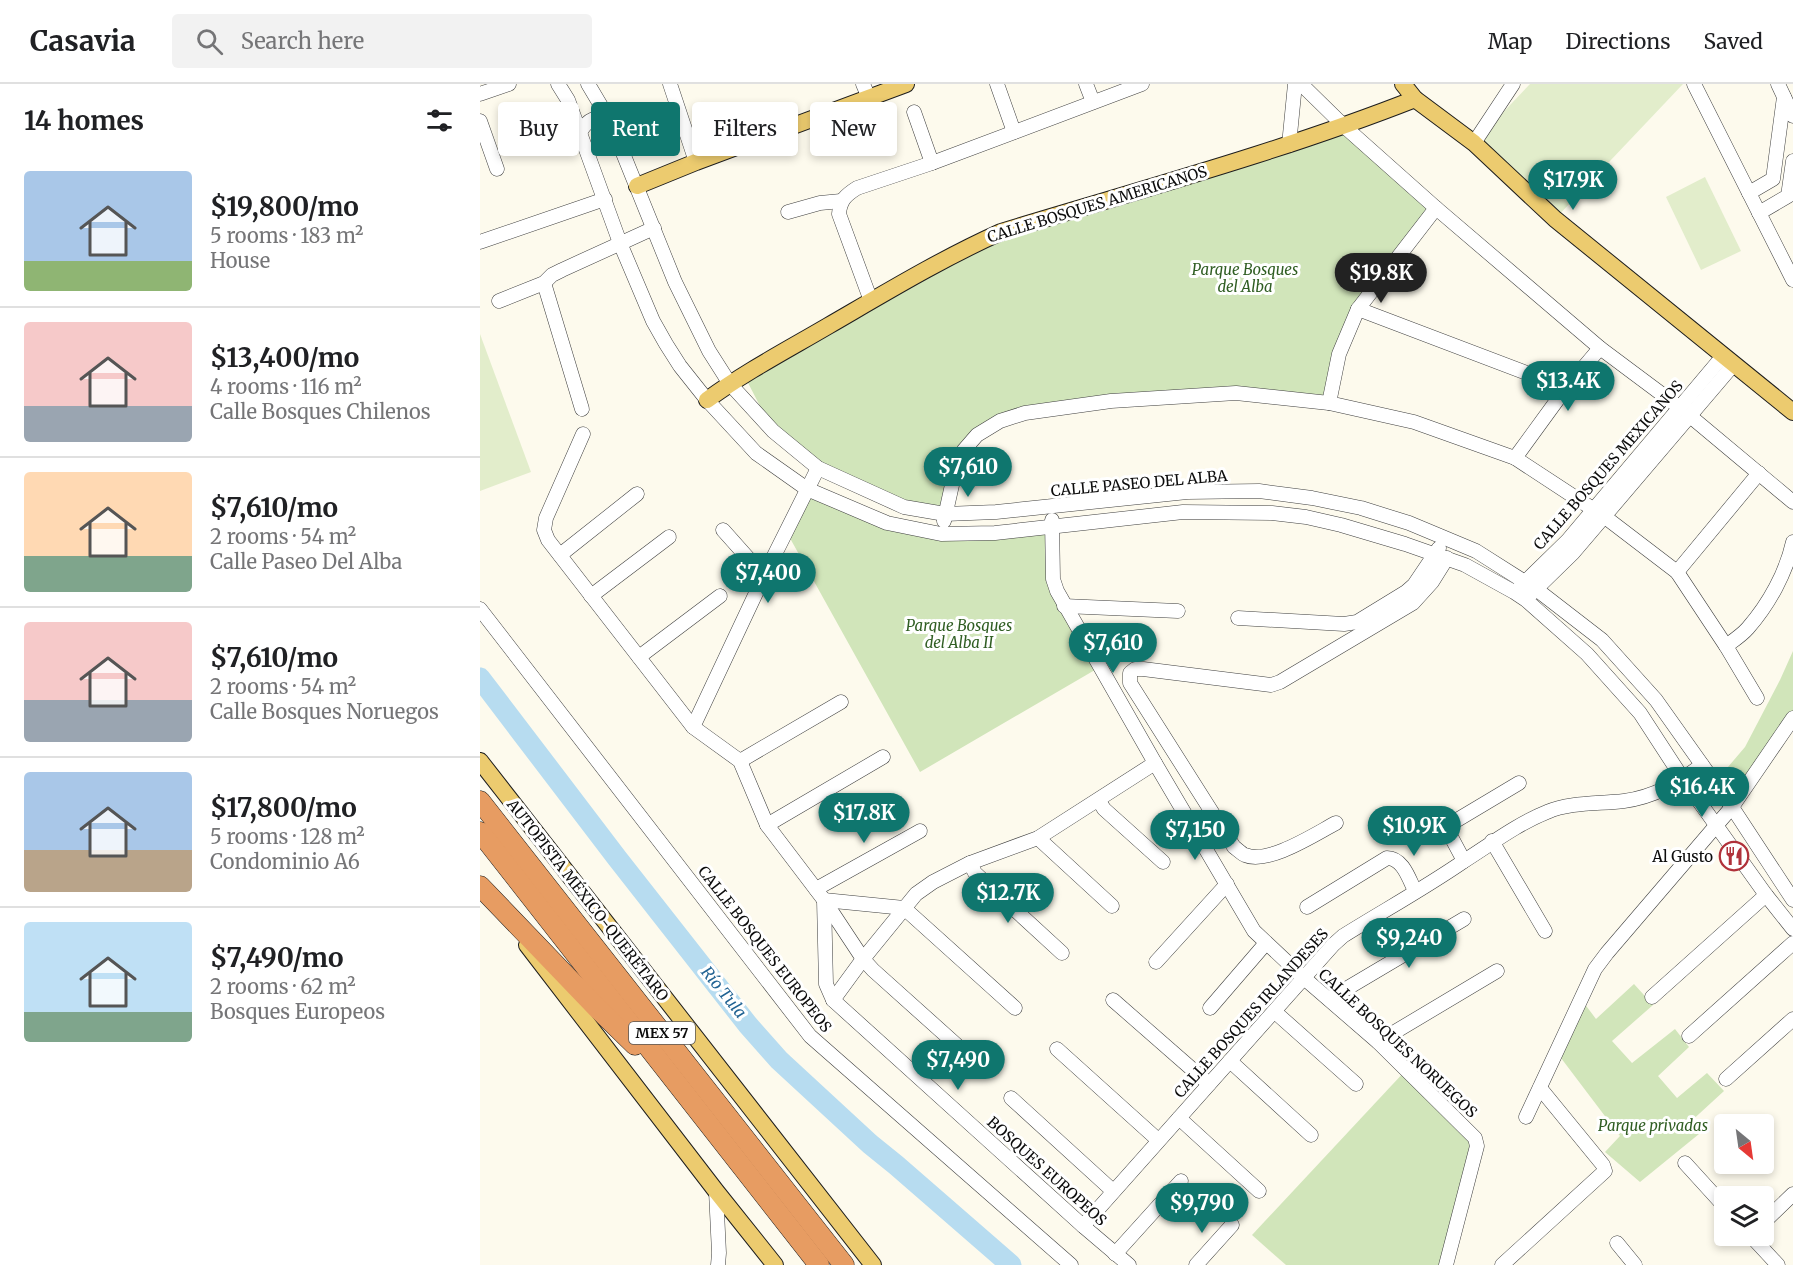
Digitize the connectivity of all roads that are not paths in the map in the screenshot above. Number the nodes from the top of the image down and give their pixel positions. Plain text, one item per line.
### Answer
1 (509, 84) edge
2 (558, 84) edge
3 (588, 84) edge
4 (670, 84) edge
5 (906, 84) edge
6 (997, 84) edge
7 (1086, 84) edge
8 (1142, 84) edge
9 (1295, 84) edge
10 (1301, 84) edge
11 (1403, 84) edge
12 (1512, 84) edge
13 (1694, 84) edge
14 (1778, 84) edge
15 (866, 91) edge
16 (480, 94) edge
17 (1784, 97) junction
18 (1415, 99) junction
19 (599, 102) edge
20 (1093, 102) junction
21 (914, 112) dead end
22 (1793, 116) edge
23 (591, 120) edge
24 (480, 121) edge
25 (1345, 127) junction
26 (581, 131) junction
27 (1014, 132) junction
28 (1474, 143) junction
29 (1289, 145) junction
30 (625, 156) edge
31 (1793, 161) edge
32 (696, 162) junction
33 (932, 162) junction
34 (496, 169) dead end
35 (637, 186) junction
36 (1749, 194) junction
37 (605, 199) junction
38 (841, 201) junction
39 (1436, 208) junction
40 (788, 213) dead end
41 (1759, 213) junction
42 (654, 228) junction
43 (480, 242) edge
44 (620, 243) junction
45 (1793, 280) edge
46 (544, 283) junction
47 (499, 301) dead end
48 (871, 301) junction
49 (1358, 309) junction
50 (1600, 348) junction
51 (1728, 360) junction
52 (730, 384) junction
53 (1566, 388) junction
54 (707, 400) junction
55 (1329, 403) junction
56 (582, 409) dead end
57 (1684, 412) junction
58 (1793, 412) edge
59 (583, 434) dead end
60 (1515, 458) junction
61 (818, 468) junction
62 (1759, 473) junction
63 (807, 489) junction
64 (637, 494) dead end
65 (1793, 502) edge
66 (1052, 506) junction
67 (1599, 513) junction
68 (945, 514) junction
69 (1052, 527) junction
70 (723, 530) dead end
71 (941, 534) junction
72 (669, 537) dead end
73 (1444, 538) junction
74 (1793, 542) edge
75 (560, 555) junction
76 (1441, 556) junction
77 (1677, 572) junction
78 (764, 576) junction
79 (1531, 585) junction
80 (591, 596) junction
81 (720, 596) dead end
82 (1520, 596) junction
83 (1071, 606) junction
84 (480, 609) edge
85 (1178, 611) dead end
86 (1238, 618) dead end
87 (1726, 646) junction
88 (639, 657) junction
89 (1757, 698) dead end
90 (841, 702) dead end
91 (1793, 718) edge
92 (693, 727) junction
93 (883, 757) dead end
94 (480, 761) edge
95 (740, 761) junction
96 (1155, 763) junction
97 (1702, 765) junction
98 (1683, 779) junction
99 (1519, 783) dead end
100 (480, 788) edge
101 (480, 801) edge
102 (1099, 801) junction
103 (1731, 807) junction
104 (1336, 823) dead end
105 (767, 825) junction
106 (1716, 825) junction
107 (920, 831) dead end
108 (480, 832) edge
109 (1038, 838) junction
110 (512, 841) junction
111 (1492, 841) junction
112 (1464, 861) junction
113 (1163, 862) dead end
114 (970, 863) junction
115 (1227, 884) junction
116 (480, 885) edge
117 (1415, 891) junction
118 (820, 894) junction
119 (1766, 895) junction
120 (1793, 900) edge
121 (1112, 906) dead end
122 (1307, 907) dead end
123 (904, 908) junction
124 (1464, 919) dead end
125 (1793, 929) edge
126 (1545, 931) dead end
127 (1266, 943) junction
128 (1793, 943) edge
129 (1062, 953) dead end
130 (863, 958) junction
131 (1156, 962) dead end
132 (1497, 971) dead end
133 (1304, 978) junction
134 (1652, 997) dead end
135 (1329, 999) junction
136 (833, 1000) junction
137 (1113, 1000) dead end
138 (1016, 1008) dead end
139 (1210, 1008) dead end
140 (1275, 1012) junction
141 (1793, 1019) edge
142 (1689, 1036) dead end
143 (1378, 1042) junction
144 (1057, 1048) dead end
145 (970, 1057) dead end
146 (1230, 1061) junction
147 (670, 1074) junction
148 (1726, 1079) dead end
149 (1209, 1084) junction
150 (1356, 1084) dead end
151 (1540, 1088) junction
152 (1011, 1098) dead end
153 (1526, 1117) dead end
154 (1179, 1118) junction
155 (1311, 1135) dead end
156 (1158, 1140) junction
157 (1685, 1163) dead end
158 (1181, 1181) dead end
159 (716, 1191) junction
160 (1113, 1191) junction
161 (1259, 1191) dead end
162 (1793, 1194) edge
163 (1714, 1195) edge
164 (1774, 1212) edge
165 (1232, 1225) dead end
166 (1083, 1226) junction
167 (1617, 1243) dead end
168 (1760, 1246) edge
169 (1115, 1254) junction
170 (718, 1265) edge
171 (775, 1265) edge
172 (819, 1265) edge
173 (844, 1265) edge
174 (873, 1265) edge
175 (1071, 1265) edge
176 (1129, 1265) edge
177 (1196, 1265) edge
178 (1446, 1265) edge
179 (1502, 1265) edge
180 (1635, 1265) edge
181 (1778, 1265) edge

1 - 16 street
2 - 26 street
3 - 19 street, CALLE PASEO DEL ALBA
4 - 32 street
5 - 15 main road
6 - 27 street
7 - 20 street
8 - 20 street
9 - 29 street
10 - 25 street
11 - 18 main road
12 - 28 street
13 - 36 street
14 - 17 street
15 - 32 main road
17 - 22 street
17 - 36 street
18 - 25 main road, CALLE BOSQUES AMERICANOS
18 - 28 main road
20 - 27 street
21 - 33 street
23 - 26 street
24 - 34 street
25 - 29 main road, CALLE BOSQUES AMERICANOS
25 - 39 street
26 - 37 street
27 - 33 street
28 - 51 main road
29 - 48 main road, CALLE BOSQUES AMERICANOS
30 - 35 street, CALLE PASEO DEL ALBA
31 - 41 street
32 - 35 main road
33 - 38 street
35 - 42 street, CALLE PASEO DEL ALBA
36 - 41 street
37 - 43 street
37 - 44 street
38 - 40 street
38 - 48 street
39 - 49 street
39 - 50 street
41 - 45 street
42 - 44 street
42 - 52 street, CALLE PASEO DEL ALBA
44 - 46 street
44 - 54 street
46 - 47 street
46 - 56 street
48 - 52 main road, CALLE BOSQUES AMERICANOS
49 - 53 street
49 - 55 street
50 - 53 street
50 - 57 street
51 - 57 street, CALLE BOSQUES MEXICANOS
51 - 58 main road
52 - 54 main road, CALLE BOSQUES AMERICANOS
52 - 61 street, CALLE PASEO DEL ALBA
53 - 60 street
54 - 63 street
55 - 60 street
55 - 68 street
57 - 62 street
57 - 67 street, CALLE BOSQUES MEXICANOS
59 - 75 street
60 - 67 street
61 - 63 street
61 - 68 street, CALLE PASEO DEL ALBA
62 - 65 street
62 - 77 street
63 - 71 street
63 - 78 street
64 - 75 street
66 - 68 street, CALLE PASEO DEL ALBA
66 - 69 street, CALLE BOSQUES NORUEGOS
66 - 73 street, CALLE PASEO DEL ALBA
67 - 77 street
67 - 79 street, CALLE BOSQUES MEXICANOS
68 - 71 street
69 - 71 street
69 - 76 street
69 - 83 street, CALLE BOSQUES NORUEGOS
70 - 78 street
72 - 80 street
73 - 76 street
73 - 79 street, CALLE PASEO DEL ALBA
74 - 87 street
75 - 80 street
76 - 82 street
76 - 86 street
76 - 104 street
77 - 87 street
78 - 92 street
79 - 82 street, CALLE BOSQUES MEXICANOS
79 - 97 street, CALLE PASEO DEL ALBA
80 - 88 street
81 - 88 street
82 - 98 street
83 - 85 street
83 - 96 street, CALLE BOSQUES NORUEGOS
84 - 175 street, CALLE BOSQUES EUROPEOS
87 - 89 street
88 - 92 street
90 - 95 street
91 - 103 street
92 - 95 street
93 - 105 street
94 - 174 main road, AUTOPISTA MÉXICO-QUERÉTARO
95 - 105 street
96 - 102 street
96 - 115 street, CALLE BOSQUES NORUEGOS
97 - 98 street, CALLE BOSQUES IRLANDESES
97 - 103 street, CALLE PASEO DEL ALBA
98 - 106 street
98 - 111 street, CALLE BOSQUES IRLANDESES
99 - 112 street
100 - 110 highway
101 - 110 highway, MEX 57
102 - 109 street
102 - 113 street
103 - 106 street
103 - 120 street, CALLE PASEO DEL ALBA
105 - 118 street
106 - 119 street
106 - 151 street
107 - 118 street
108 - 147 highway, MEX 57
109 - 114 street
109 - 121 street
110 - 173 highway, MEX 57
111 - 112 street, CALLE BOSQUES IRLANDESES
111 - 126 street
112 - 117 street, CALLE BOSQUES IRLANDESES
114 - 123 street
114 - 129 street
115 - 127 street, CALLE BOSQUES NORUEGOS
115 - 131 street
116 - 147 highway
116 - 159 main road
117 - 122 street
117 - 133 street, CALLE BOSQUES IRLANDESES
118 - 123 street
118 - 130 street
118 - 136 street
119 - 125 street
119 - 134 street
123 - 130 street
123 - 138 street
124 - 135 street
127 - 133 street, CALLE BOSQUES NORUEGOS
127 - 139 street
128 - 142 street
130 - 136 street
130 - 145 street
132 - 143 street
133 - 135 street, CALLE BOSQUES NORUEGOS
133 - 140 street, CALLE BOSQUES IRLANDESES
135 - 143 street, CALLE BOSQUES NORUEGOS
136 - 166 street, BOSQUES EUROPEOS
137 - 149 street
140 - 146 street, CALLE BOSQUES IRLANDESES
140 - 150 street
141 - 148 street
143 - 178 street, CALLE BOSQUES NORUEGOS
144 - 156 street
146 - 149 street, CALLE BOSQUES IRLANDESES
146 - 155 street
147 - 172 highway, MEX 57
149 - 154 street, CALLE BOSQUES IRLANDESES
151 - 153 street
151 - 179 street
152 - 160 street
154 - 156 street, CALLE BOSQUES IRLANDESES
154 - 161 street
156 - 160 street, CALLE BOSQUES IRLANDESES
157 - 163 street
158 - 169 street
159 - 170 street
159 - 171 main road
160 - 166 street, CALLE BOSQUES IRLANDESES
162 - 164 street
165 - 177 street
166 - 169 street, BOSQUES EUROPEOS
167 - 180 street
168 - 181 street
169 - 176 street, BOSQUES EUROPEOS

